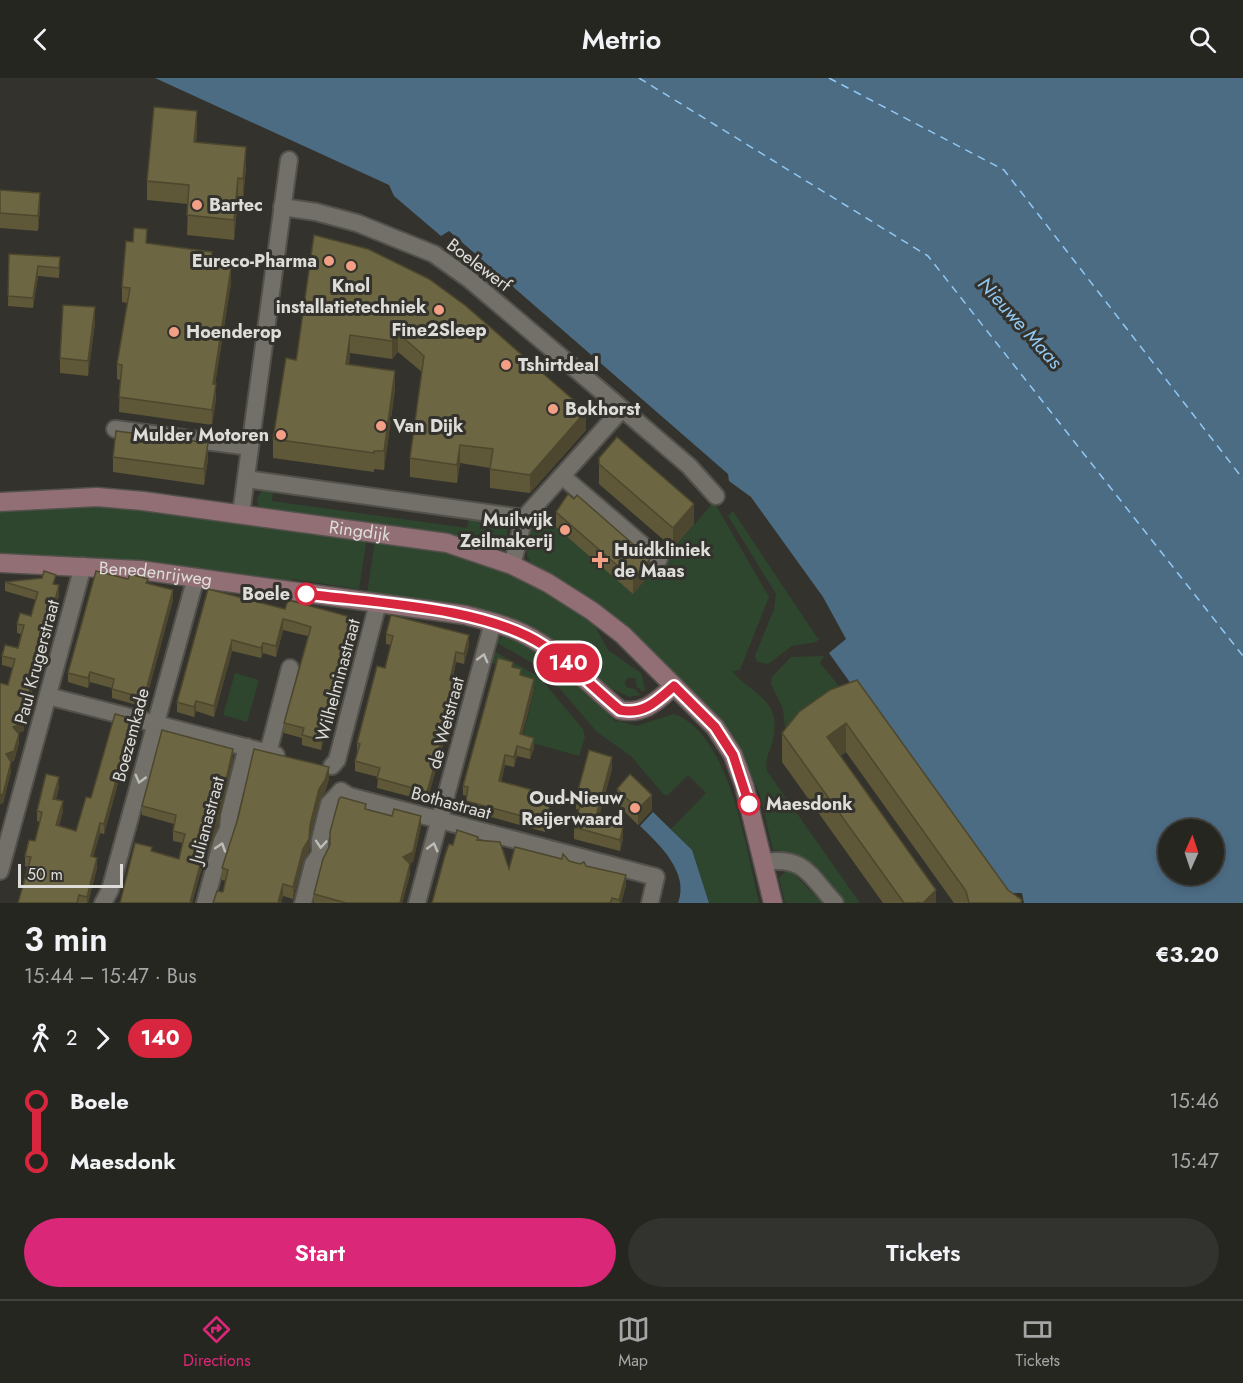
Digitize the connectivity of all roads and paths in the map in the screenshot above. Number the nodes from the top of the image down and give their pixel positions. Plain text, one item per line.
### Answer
1 (289, 160) dead end
2 (282, 207) junction
3 (622, 409) junction
4 (115, 429) edge
5 (250, 447) junction
6 (562, 476) junction
7 (246, 479) junction
8 (716, 496) dead end
9 (0, 502) edge
10 (241, 514) junction
11 (524, 518) junction
12 (659, 560) dead end
13 (0, 562) edge
14 (512, 565) junction
15 (83, 566) junction
16 (196, 577) junction
17 (378, 603) junction
18 (493, 622) junction
19 (290, 668) dead end
20 (674, 686) junction
21 (48, 696) junction
22 (155, 723) junction
23 (247, 747) junction
24 (268, 753) junction
25 (289, 758) edge
26 (341, 790) junction
27 (440, 821) junction
28 (764, 862) junction
29 (0, 872) edge
30 (103, 903) edge
31 (205, 903) edge
32 (303, 903) edge
33 (417, 903) edge
34 (650, 903) edge
35 (773, 903) edge
36 (835, 903) edge

1 - 2 street
2 - 3 street, Boelewerf
2 - 5 street
3 - 6 street
3 - 8 street, Boelewerf
4 - 5 street
5 - 7 street
6 - 11 street
6 - 12 street
7 - 10 street
7 - 11 street
9 - 10 street, Ringdijk
10 - 14 street, Ringdijk
11 - 14 street
13 - 15 street, Benedenrijweg
14 - 20 street, Ringdijk
15 - 16 street, Benedenrijweg
15 - 21 street, Paul Krugerstraat
16 - 17 street, Benedenrijweg
16 - 22 street, Boezemkade
17 - 18 street, Benedenrijweg
17 - 26 street, Wilhelminastraat
18 - 20 street, Benedenrijweg
27 -> 18 street, de Wetstraat
19 - 24 street
20 - 28 street
21 - 22 street
21 - 29 street, Paul Krugerstraat
22 - 23 street
22 -> 30 street, Boezemkade
23 - 24 street
31 -> 23 street, Julianastraat
24 - 25 street
26 - 27 street, Bothastraat
26 -> 32 street
33 -> 27 street, de Wetstraat
27 - 34 street, Bothastraat
28 - 35 street
28 - 36 street

